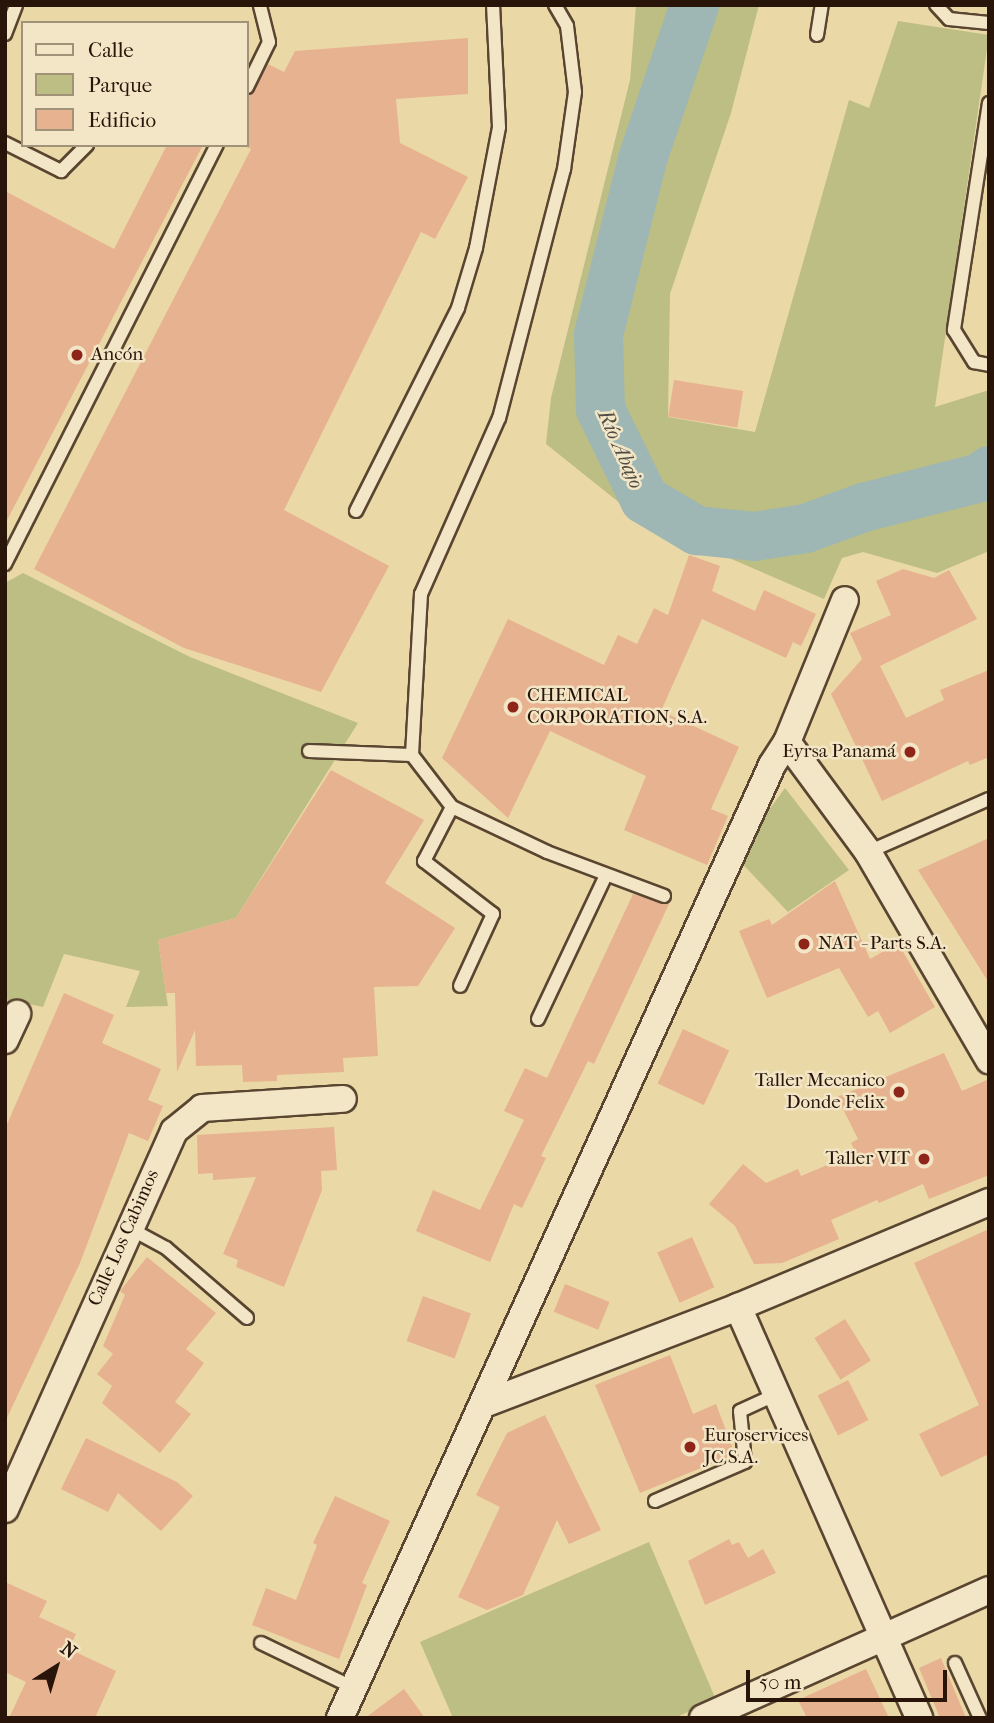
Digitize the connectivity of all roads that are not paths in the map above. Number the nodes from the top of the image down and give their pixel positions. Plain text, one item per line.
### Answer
1 (16, 5) edge
2 (260, 5) edge
3 (493, 5) edge
4 (555, 5) edge
5 (822, 5) edge
6 (936, 5) edge
7 (989, 23) edge
8 (5, 34) edge
9 (817, 35) dead end
10 (248, 84) edge
11 (989, 103) edge
12 (5, 143) edge
13 (85, 147) edge
14 (216, 147) edge
15 (989, 365) edge
16 (356, 511) dead end
17 (5, 564) edge
18 (845, 600) dead end
19 (787, 742) junction
20 (309, 751) dead end
21 (412, 755) junction
22 (989, 799) edge
23 (452, 807) junction
24 (868, 852) junction
25 (606, 875) junction
26 (664, 896) dead end
27 (460, 986) dead end
28 (17, 1014) dead end
29 (538, 1019) dead end
30 (5, 1040) edge
31 (989, 1060) edge
32 (343, 1098) dead end
33 (989, 1202) edge
34 (129, 1228) junction
35 (738, 1307) junction
36 (247, 1318) dead end
37 (777, 1395) junction
38 (484, 1404) junction
39 (655, 1501) dead end
40 (5, 1510) edge
41 (989, 1590) edge
42 (883, 1638) junction
43 (261, 1643) dead end
44 (955, 1663) dead end
45 (354, 1688) junction
46 (340, 1718) edge
47 (703, 1718) edge
48 (919, 1718) edge
49 (980, 1718) edge

1 - 8 lane
2 - 10 lane
3 - 16 lane
4 - 21 lane
5 - 9 lane
6 - 7 lane
11 - 15 lane
12 - 13 lane
14 - 17 lane
18 - 19 street
19 - 24 street
19 - 38 street
20 - 21 lane
21 - 23 lane
22 - 24 lane
23 - 25 lane
23 - 27 lane
24 - 31 street
25 - 26 lane
25 - 29 lane
28 - 30 street
32 - 34 street, Calle Los Cabimos
33 - 35 street
34 - 36 lane
34 - 40 street, Calle Los Cabimos
35 - 37 street
35 - 38 street
37 - 39 lane
37 - 42 street
38 - 45 street
41 - 42 street
42 - 47 street
42 - 48 street
43 - 45 lane
44 - 49 lane
45 - 46 street

